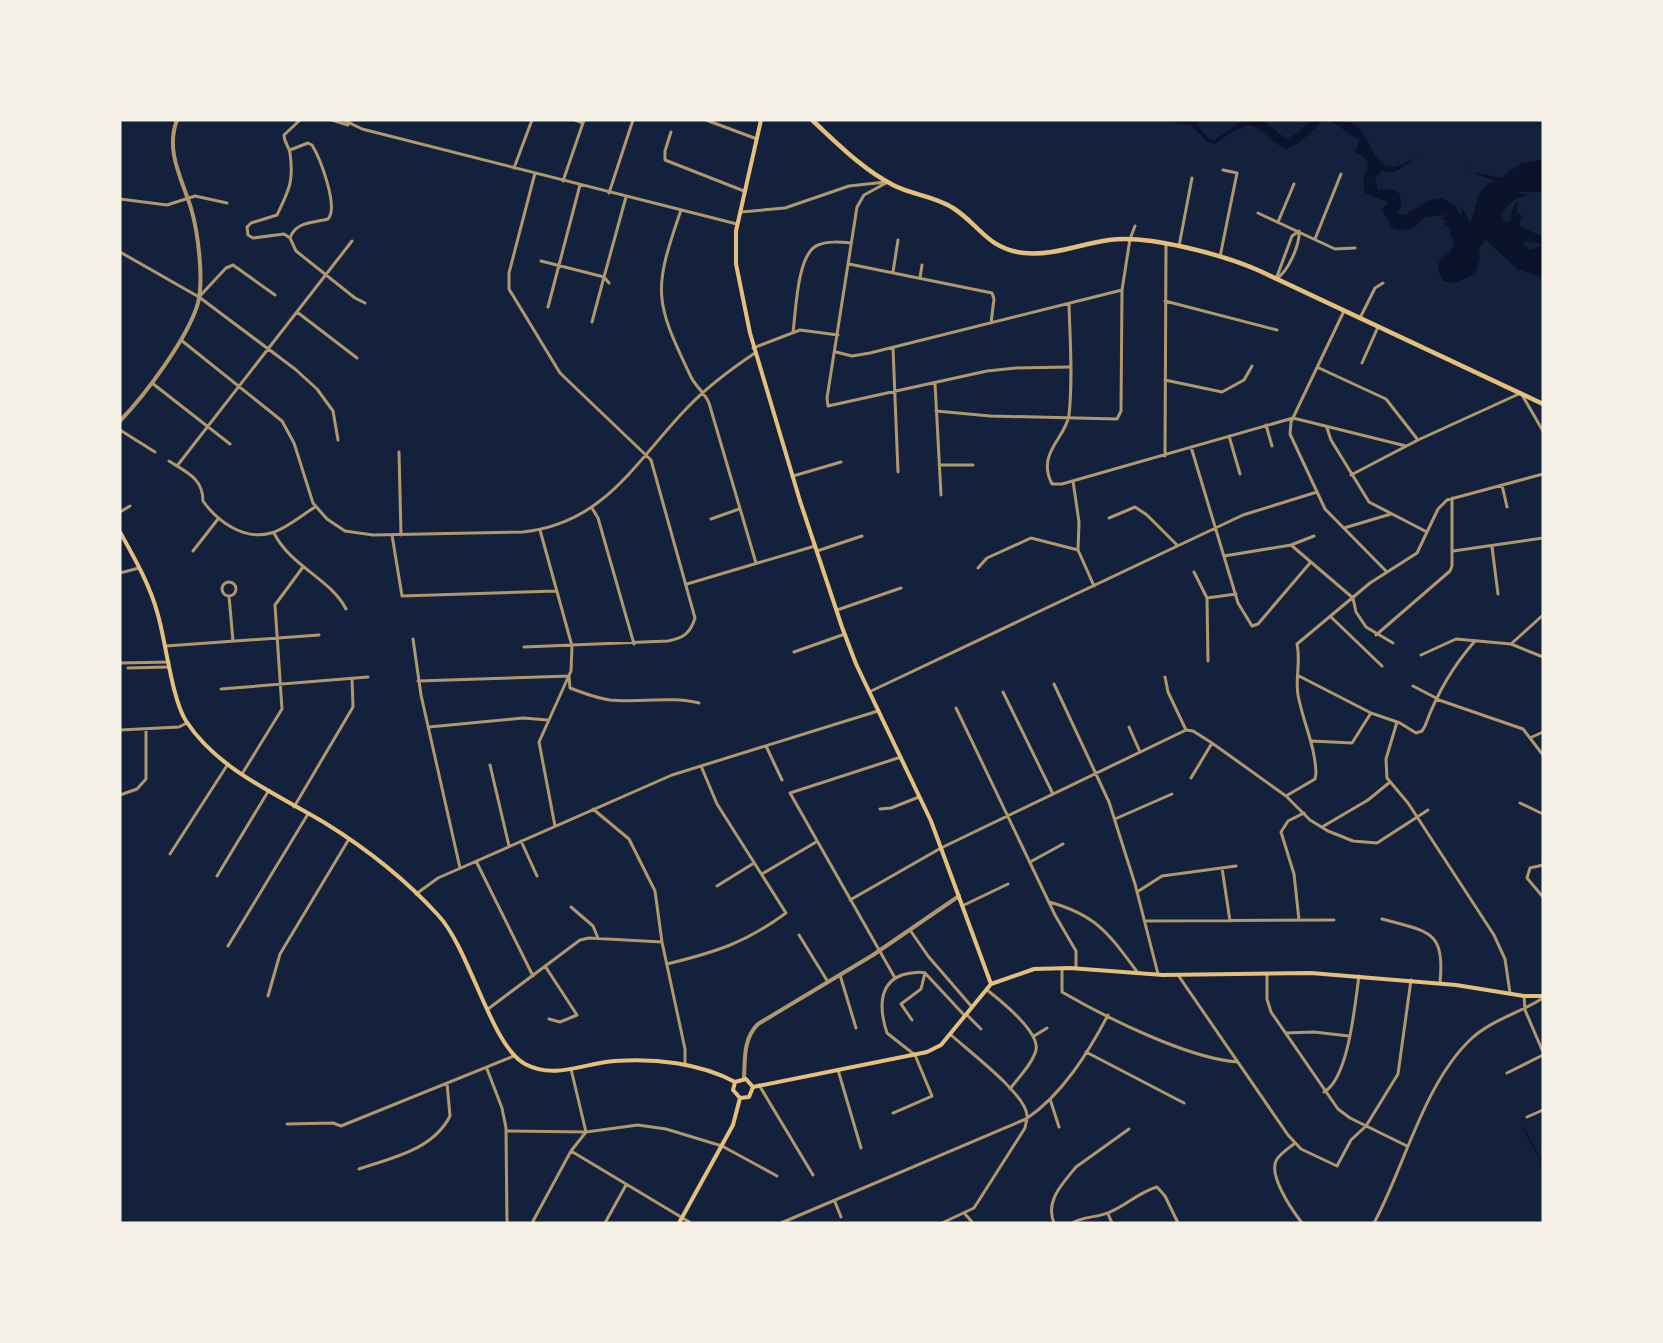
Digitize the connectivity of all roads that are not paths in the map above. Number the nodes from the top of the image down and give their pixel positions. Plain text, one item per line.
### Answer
1 (177, 120) edge
2 (300, 120) edge
3 (332, 120) edge
4 (344, 120) edge
5 (532, 120) edge
6 (575, 120) edge
7 (633, 120) edge
8 (706, 120) edge
9 (761, 120) edge
10 (812, 120) edge
11 (583, 121) edge
12 (355, 127) junction
13 (671, 132) dead end
14 (757, 139) junction
15 (290, 150) junction
16 (514, 168) junction
17 (1223, 170) dead end
18 (535, 173) junction
19 (1341, 174) dead end
20 (1192, 178) dead end
21 (563, 181) junction
22 (888, 182) junction
23 (1294, 184) dead end
24 (580, 185) junction
25 (744, 191) junction
26 (609, 193) junction
27 (626, 197) junction
28 (120, 198) edge
29 (187, 198) junction
30 (227, 203) dead end
31 (681, 210) junction
32 (739, 212) junction
33 (1258, 213) dead end
34 (1278, 222) junction
35 (737, 224) junction
36 (1135, 226) dead end
37 (1299, 231) junction
38 (290, 238) junction
39 (1130, 239) junction
40 (1315, 239) junction
41 (898, 240) dead end
42 (352, 241) dead end
43 (851, 243) junction
44 (1166, 244) junction
45 (1179, 248) junction
46 (1355, 248) dead end
47 (120, 252) edge
48 (1220, 256) junction
49 (541, 261) dead end
50 (849, 264) junction
51 (559, 265) junction
52 (922, 266) dead end
53 (893, 273) junction
54 (325, 275) junction
55 (604, 277) junction
56 (920, 278) junction
57 (1276, 279) junction
58 (609, 283) dead end
59 (1383, 283) dead end
60 (1122, 290) junction
61 (275, 295) dead end
62 (199, 297) junction
63 (1165, 301) junction
64 (365, 303) dead end
65 (1069, 304) junction
66 (548, 307) dead end
67 (1344, 311) junction
68 (297, 312) junction
69 (1360, 318) junction
70 (592, 322) dead end
71 (991, 323) junction
72 (1378, 327) junction
73 (1277, 330) dead end
74 (793, 333) junction
75 (838, 335) junction
76 (180, 339) junction
77 (753, 348) junction
78 (893, 348) junction
79 (268, 349) junction
80 (836, 352) junction
81 (755, 354) junction
82 (357, 358) dead end
83 (1362, 363) dead end
84 (1252, 366) dead end
85 (1069, 367) junction
86 (1318, 368) junction
87 (1164, 380) junction
88 (934, 382) junction
89 (152, 383) junction
90 (239, 385) junction
91 (896, 390) junction
92 (702, 393) junction
93 (1521, 393) junction
94 (1543, 404) edge
95 (936, 411) junction
96 (1069, 418) junction
97 (1293, 418) junction
98 (120, 421) edge
99 (1266, 425) junction
100 (208, 426) junction
101 (1326, 427) junction
102 (120, 430) edge
103 (1543, 431) edge
104 (1229, 436) junction
105 (338, 440) dead end
106 (1418, 440) junction
107 (230, 444) dead end
108 (1272, 446) dead end
109 (1406, 446) junction
110 (1191, 447) junction
111 (155, 452) dead end
112 (399, 452) dead end
113 (645, 455) junction
114 (1165, 456) junction
115 (169, 461) dead end
116 (842, 462) dead end
117 (939, 465) junction
118 (974, 465) dead end
119 (177, 466) junction
120 (898, 472) dead end
121 (1240, 474) dead end
122 (1543, 474) edge
123 (1351, 475) junction
124 (793, 476) junction
125 (1073, 481) junction
126 (1502, 485) junction
127 (1317, 492) junction
128 (941, 495) dead end
129 (1452, 498) junction
130 (130, 506) dead end
131 (315, 507) junction
132 (1507, 507) dead end
133 (592, 508) junction
134 (740, 509) junction
135 (120, 512) edge
136 (1392, 514) junction
137 (1109, 518) dead end
138 (218, 519) junction
139 (711, 519) dead end
140 (1215, 528) junction
141 (1344, 528) junction
142 (540, 530) junction
143 (120, 532) edge
144 (273, 532) junction
145 (1427, 532) junction
146 (392, 535) junction
147 (401, 535) junction
148 (862, 536) dead end
149 (1314, 536) dead end
150 (1543, 538) edge
151 (1291, 545) junction
152 (1177, 546) junction
153 (1492, 547) junction
154 (816, 549) junction
155 (1078, 550) junction
156 (193, 551) dead end
157 (1453, 551) junction
158 (1224, 556) junction
159 (756, 563) junction
160 (1310, 563) junction
161 (140, 567) junction
162 (303, 567) junction
163 (978, 568) dead end
164 (1386, 571) junction
165 (1194, 572) dead end
166 (120, 573) edge
167 (687, 584) junction
168 (1094, 586) junction
169 (901, 588) dead end
170 (556, 591) junction
171 (1236, 594) junction
172 (1498, 594) dead end
173 (230, 596) junction
174 (1207, 598) junction
175 (1353, 598) junction
176 (346, 609) dead end
177 (837, 610) junction
178 (1543, 615) edge
179 (1331, 617) junction
180 (845, 634) junction
181 (319, 635) dead end
182 (1376, 635) junction
183 (277, 637) junction
184 (413, 639) dead end
185 (233, 641) junction
186 (1475, 641) junction
187 (1393, 643) dead end
188 (634, 644) junction
189 (1511, 644) junction
190 (166, 646) junction
191 (572, 646) junction
192 (524, 647) dead end
193 (794, 652) dead end
194 (1421, 655) dead end
195 (1543, 657) edge
196 (1208, 661) dead end
197 (120, 663) edge
198 (170, 665) junction
199 (1382, 666) dead end
200 (128, 668) dead end
201 (569, 675) junction
202 (1299, 676) junction
203 (368, 677) dead end
204 (1165, 677) dead end
205 (352, 679) junction
206 (418, 681) junction
207 (1054, 684) dead end
208 (281, 685) junction
209 (1413, 686) dead end
210 (221, 689) dead end
211 (869, 692) junction
212 (1003, 692) dead end
213 (1436, 698) junction
214 (699, 703) dead end
215 (956, 708) dead end
216 (879, 711) junction
217 (1371, 713) junction
218 (548, 720) junction
219 (1397, 722) junction
220 (187, 723) junction
221 (429, 727) junction
222 (1129, 727) dead end
223 (146, 729) junction
224 (120, 730) edge
225 (1186, 730) junction
226 (1543, 732) edge
227 (1532, 737) junction
228 (1312, 741) junction
229 (1212, 743) junction
230 (766, 746) junction
231 (1140, 752) junction
232 (1543, 754) edge
233 (901, 757) junction
234 (228, 764) junction
235 (490, 765) dead end
236 (701, 766) junction
237 (1095, 773) junction
238 (242, 774) junction
239 (1191, 777) dead end
240 (782, 780) dead end
241 (1390, 782) junction
242 (269, 790) junction
243 (1053, 794) junction
244 (1172, 794) dead end
245 (120, 795) edge
246 (921, 796) junction
247 (1286, 796) junction
248 (1521, 803) dead end
249 (294, 807) junction
250 (593, 809) junction
251 (880, 809) dead end
252 (1428, 810) dead end
253 (1304, 813) junction
254 (308, 814) junction
255 (1543, 814) edge
256 (1008, 815) junction
257 (1417, 816) junction
258 (1114, 819) junction
259 (555, 826) junction
260 (1322, 827) junction
261 (349, 839) junction
262 (521, 841) junction
263 (816, 843) junction
264 (1063, 844) dead end
265 (509, 846) junction
266 (941, 848) junction
267 (170, 855) dead end
268 (476, 861) junction
269 (754, 862) junction
270 (1030, 862) junction
271 (1543, 865) edge
272 (1236, 866) dead end
273 (460, 868) junction
274 (1222, 868) junction
275 (762, 874) junction
276 (217, 876) dead end
277 (537, 876) dead end
278 (1008, 884) dead end
279 (717, 886) dead end
280 (1137, 892) junction
281 (416, 894) junction
282 (958, 896) junction
283 (1543, 897) edge
284 (850, 900) junction
285 (1049, 902) junction
286 (962, 906) junction
287 (571, 907) dead end
288 (1382, 919) dead end
289 (1299, 920) junction
290 (1334, 920) dead end
291 (1145, 921) junction
292 (1230, 921) junction
293 (910, 930) junction
294 (799, 934) dead end
295 (598, 938) junction
296 (662, 942) junction
297 (228, 946) dead end
298 (878, 952) junction
299 (667, 964) junction
300 (545, 966) junction
301 (1062, 968) junction
302 (1076, 968) junction
303 (926, 973) junction
304 (1138, 973) junction
305 (1267, 973) junction
306 (1158, 974) junction
307 (840, 975) junction
308 (1178, 975) junction
309 (533, 976) junction
310 (1359, 976) junction
311 (895, 978) junction
312 (1411, 980) junction
313 (828, 982) junction
314 (1440, 983) junction
315 (991, 984) junction
316 (986, 989) junction
317 (1510, 993) junction
318 (268, 996) dead end
319 (1524, 996) junction
320 (1543, 997) edge
321 (972, 1007) junction
322 (488, 1010) junction
323 (1525, 1010) junction
324 (965, 1015) junction
325 (1108, 1015) junction
326 (549, 1019) dead end
327 (912, 1020) dead end
328 (856, 1028) dead end
329 (1047, 1028) dead end
330 (981, 1029) dead end
331 (1286, 1033) junction
332 (950, 1034) junction
333 (1034, 1036) junction
334 (1349, 1036) junction
335 (1086, 1052) junction
336 (1543, 1053) edge
337 (915, 1055) junction
338 (514, 1056) junction
339 (1238, 1062) junction
340 (685, 1065) junction
341 (487, 1068) junction
342 (571, 1069) junction
343 (838, 1070) junction
344 (1507, 1072) dead end
345 (744, 1078) junction
346 (735, 1082) junction
347 (447, 1083) junction
348 (759, 1085) junction
349 (753, 1087) junction
350 (1010, 1089) junction
351 (1324, 1092) junction
352 (740, 1098) junction
353 (1050, 1099) junction
354 (1184, 1103) dead end
355 (1543, 1110) edge
356 (893, 1113) dead end
357 (1527, 1117) dead end
358 (1026, 1119) junction
359 (287, 1124) dead end
360 (1366, 1125) junction
361 (1059, 1127) dead end
362 (1129, 1130) dead end
363 (506, 1131) junction
364 (586, 1131) junction
365 (1295, 1143) junction
366 (722, 1146) junction
367 (1407, 1146) junction
368 (861, 1148) dead end
369 (571, 1151) junction
370 (359, 1169) dead end
371 (813, 1175) dead end
372 (777, 1176) dead end
373 (627, 1185) junction
374 (834, 1201) junction
375 (1108, 1213) junction
376 (965, 1214) junction
377 (683, 1216) junction
378 (841, 1217) dead end
379 (507, 1223) edge
380 (532, 1223) edge
381 (605, 1223) edge
382 (679, 1223) edge
383 (691, 1223) edge
384 (781, 1223) edge
385 (942, 1223) edge
386 (973, 1223) edge
387 (1054, 1223) edge
388 (1072, 1223) edge
389 (1112, 1223) edge
390 (1178, 1223) edge
391 (1302, 1223) edge
392 (1374, 1223) edge

1 - 29 street
2 - 15 street
3 - 12 street
4 - 12 street
5 - 16 street
6 - 11 street
7 - 26 street
8 - 14 street
9 - 14 main road
10 - 22 main road
11 - 21 street
12 - 16 street
13 - 25 street
14 - 25 main road
15 - 38 street
15 - 38 street
16 - 18 street
17 - 48 street
18 - 21 street
18 - 113 street
19 - 40 street
20 - 45 street
21 - 24 street
22 - 32 street
22 - 39 main road
22 - 43 street
23 - 34 street
24 - 26 street
24 - 51 street
25 - 32 main road
26 - 27 street
27 - 31 street
27 - 55 street
28 - 29 street
29 - 30 street
29 - 62 street
31 - 35 street
31 - 92 street
32 - 35 main road
33 - 34 street
34 - 37 street
35 - 77 main road
36 - 39 street
37 - 40 street
37 - 57 street
37 - 57 street
38 - 54 street
39 - 44 main road
39 - 60 street
40 - 46 street
41 - 53 street
42 - 54 street
43 - 50 street
43 - 74 street
44 - 45 main road
44 - 63 street
45 - 48 main road
47 - 62 street
48 - 57 main road
49 - 51 street
50 - 53 street
50 - 75 street
51 - 55 street
51 - 66 street
52 - 56 street
53 - 56 street
54 - 64 street
54 - 68 street
55 - 58 street
55 - 70 street
56 - 71 street
57 - 67 main road
59 - 69 street
60 - 65 street
60 - 96 street
61 - 62 street
62 - 76 street
62 - 79 street
63 - 73 street
63 - 87 street
65 - 71 street
65 - 85 street
67 - 69 main road
67 - 86 street
68 - 79 street
68 - 82 street
69 - 72 main road
71 - 78 street
72 - 83 street
72 - 93 main road
74 - 75 street
74 - 77 street
75 - 80 street
76 - 89 street
76 - 90 street
77 - 81 main road
78 - 80 street
78 - 91 street
79 - 90 street
79 - 105 street
80 - 91 street
81 - 92 street
81 - 124 main road
84 - 87 street
85 - 88 street
85 - 96 street
86 - 97 street
86 - 106 street
87 - 114 street
88 - 91 street
88 - 95 street
89 - 98 street
89 - 100 street
90 - 100 street
90 - 131 street
91 - 120 street
92 - 113 street
92 - 134 street
93 - 94 main road
93 - 103 street
93 - 106 street
95 - 96 street
95 - 117 street
96 - 125 street
97 - 99 street
97 - 101 street
97 - 127 street
99 - 104 street
99 - 108 street
100 - 107 street
100 - 119 street
101 - 109 street
101 - 123 street
102 - 111 street
104 - 110 street
104 - 121 street
106 - 109 street
109 - 123 street
110 - 114 street
110 - 140 street
112 - 147 street
113 - 133 street
113 - 167 street
114 - 125 street
115 - 119 street
116 - 124 street
117 - 118 street
117 - 128 street
119 - 138 street
122 - 126 street
123 - 136 street
124 - 154 main road
125 - 155 street
126 - 129 street
126 - 132 street
127 - 140 street
127 - 141 street
129 - 145 street
129 - 157 street
130 - 135 street
131 - 144 street
131 - 146 street
133 - 142 street
133 - 188 street
134 - 139 street
134 - 159 street
136 - 141 street
136 - 145 street
137 - 152 street
138 - 144 street
138 - 156 street
140 - 152 street
140 - 158 street
141 - 164 street
142 - 147 street
142 - 170 street
143 - 161 main road
144 - 162 street
145 - 164 street
146 - 147 street
146 - 170 street
148 - 154 street
149 - 151 street
150 - 153 street
151 - 158 street
151 - 160 street
152 - 168 street
153 - 157 street
153 - 172 street
154 - 159 street
154 - 177 main road
155 - 163 street
155 - 168 street
157 - 182 street
158 - 171 street
159 - 167 street
160 - 171 street
160 - 175 street
161 - 166 street
161 - 190 main road
162 - 176 street
162 - 183 street
164 - 175 street
165 - 174 street
167 - 188 street
168 - 211 street
169 - 177 street
170 - 191 street
171 - 174 street
173 - 173 street
173 - 185 street
174 - 196 street
175 - 179 street
175 - 182 street
177 - 180 main road
178 - 189 street
179 - 199 street
179 - 202 street
180 - 193 street
180 - 211 main road
181 - 183 street
182 - 187 street
183 - 185 street
183 - 208 street
184 - 206 street
185 - 190 street
186 - 189 street
186 - 194 street
186 - 213 street
188 - 191 street
189 - 195 street
190 - 198 main road
191 - 192 street
191 - 201 street
197 - 198 street
198 - 200 street
198 - 220 main road
201 - 206 street
201 - 214 street
201 - 218 street
202 - 217 street
202 - 228 street
203 - 205 street
204 - 225 street
205 - 208 street
205 - 249 street
206 - 221 street
207 - 237 street
208 - 210 street
208 - 238 street
209 - 213 street
211 - 216 main road
212 - 243 street
213 - 219 street
213 - 227 street
215 - 256 street
216 - 230 street
216 - 233 main road
217 - 219 street
217 - 228 street
218 - 221 street
218 - 259 street
219 - 241 street
220 - 223 street
220 - 234 main road
221 - 273 street
222 - 231 street
223 - 224 street
223 - 245 street
225 - 229 street
225 - 231 street
226 - 227 street
227 - 232 street
228 - 247 street
229 - 239 street
229 - 247 street
230 - 236 street
230 - 240 street
231 - 237 street
233 - 246 main road
233 - 263 street
234 - 238 main road
234 - 267 street
235 - 265 street
236 - 250 street
236 - 269 street
237 - 243 street
237 - 258 street
238 - 242 main road
241 - 257 street
241 - 260 street
242 - 249 main road
242 - 276 street
243 - 256 street
244 - 258 street
246 - 251 street
246 - 266 main road
247 - 253 street
248 - 255 street
249 - 254 main road
250 - 259 street
250 - 296 street
252 - 257 street
253 - 260 street
253 - 289 street
254 - 261 main road
254 - 297 street
256 - 266 street
256 - 270 street
257 - 260 street
257 - 317 street
258 - 280 street
259 - 262 street
261 - 281 main road
261 - 318 street
262 - 265 street
262 - 277 street
263 - 275 street
263 - 284 street
264 - 270 street
265 - 268 street
266 - 282 main road
266 - 284 street
268 - 273 street
268 - 309 street
269 - 275 street
269 - 279 street
270 - 285 street
271 - 283 street
272 - 274 street
273 - 281 street
274 - 280 street
274 - 292 street
275 - 299 street
278 - 286 street
280 - 291 street
281 - 322 main road
282 - 286 main road
282 - 293 street
284 - 298 street
285 - 302 street
285 - 304 street
286 - 315 main road
287 - 295 street
288 - 314 street
289 - 290 street
289 - 292 street
291 - 292 street
291 - 306 street
293 - 298 street
293 - 321 street
294 - 313 street
295 - 296 street
295 - 300 street
296 - 299 street
298 - 307 street
298 - 311 street
299 - 340 street
300 - 309 street
300 - 326 street
301 - 302 main road
301 - 315 main road
301 - 325 street
302 - 304 main road
303 - 311 street
303 - 324 street
303 - 327 street
304 - 306 main road
305 - 308 main road
305 - 310 main road
305 - 331 street
306 - 308 main road
307 - 313 street
307 - 328 street
308 - 339 street
309 - 322 street
310 - 312 main road
310 - 334 street
311 - 337 street
312 - 314 main road
312 - 360 street
313 - 345 street
314 - 317 main road
315 - 316 main road
316 - 321 main road
316 - 333 street
317 - 319 main road
319 - 320 main road
319 - 323 street
320 - 323 street
321 - 324 main road
322 - 338 main road
323 - 336 street
323 - 367 street
324 - 330 street
324 - 332 main road
325 - 335 street
325 - 339 street
329 - 333 street
331 - 334 street
331 - 351 street
332 - 337 main road
332 - 350 street
333 - 350 street
334 - 351 street
335 - 353 street
335 - 354 street
336 - 344 street
337 - 343 main road
337 - 356 street
338 - 341 street
338 - 342 main road
339 - 365 street
340 - 342 main road
340 - 346 main road
341 - 347 street
341 - 363 street
342 - 364 street
343 - 348 main road
343 - 368 street
345 - 346 main road
345 - 349 main road
346 - 352 main road
347 - 359 street
347 - 370 street
348 - 349 main road
348 - 371 street
349 - 352 main road
350 - 358 street
351 - 360 street
352 - 366 main road
353 - 358 street
353 - 361 street
355 - 357 street
358 - 374 street
358 - 376 street
360 - 365 street
360 - 367 street
362 - 387 street
363 - 364 street
363 - 379 street
364 - 366 street
364 - 369 street
365 - 391 street
366 - 372 street
366 - 377 main road
367 - 392 street
369 - 373 street
369 - 380 street
373 - 377 street
373 - 381 street
374 - 378 street
374 - 384 street
375 - 388 street
375 - 389 street
375 - 390 street
376 - 385 street
376 - 386 street
377 - 382 main road
377 - 383 street

